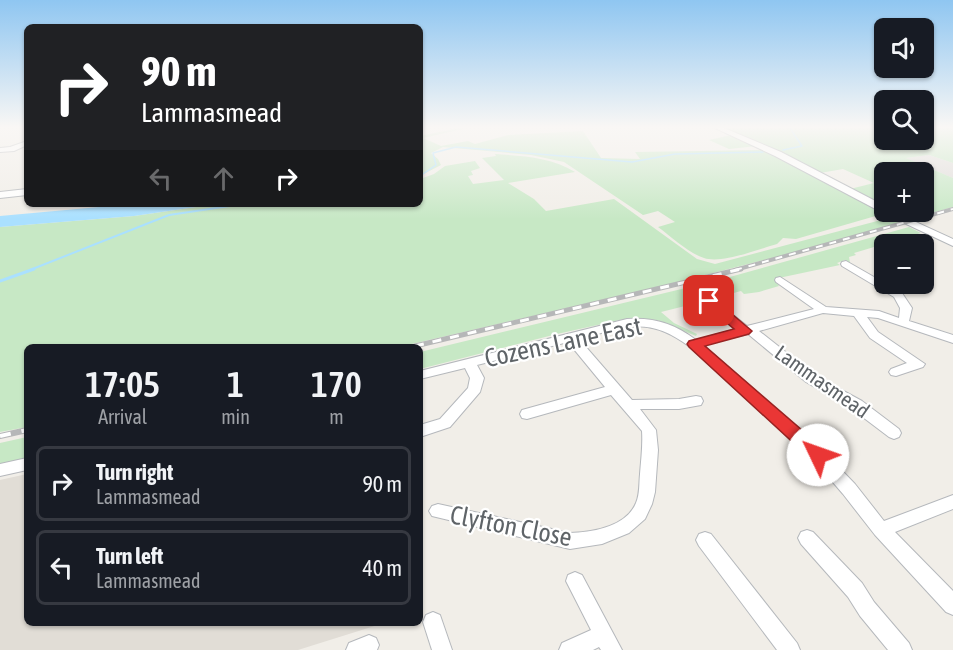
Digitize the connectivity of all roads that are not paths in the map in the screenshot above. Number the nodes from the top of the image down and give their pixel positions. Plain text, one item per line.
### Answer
1 (786, 158) edge
2 (24, 192) edge
3 (0, 195) edge
4 (874, 205) edge
5 (909, 222) edge
6 (953, 243) edge
7 (846, 264) dead end
8 (874, 279) edge
9 (780, 280) dead end
10 (896, 294) edge
11 (709, 301) dead end
12 (823, 310) junction
13 (857, 312) junction
14 (903, 322) junction
15 (747, 330) junction
16 (571, 337) junction
17 (953, 339) edge
18 (694, 344) junction
19 (469, 362) junction
20 (896, 372) dead end
21 (423, 374) edge
22 (614, 389) junction
23 (696, 401) dead end
24 (628, 406) junction
25 (527, 414) dead end
26 (423, 430) edge
27 (894, 433) dead end
28 (24, 465) edge
29 (0, 470) edge
30 (953, 502) edge
31 (438, 512) dead end
32 (881, 530) junction
33 (807, 538) dead end
34 (705, 540) dead end
35 (575, 581) dead end
36 (953, 605) edge
37 (433, 622) dead end
38 (608, 643) edge
39 (442, 650) edge
40 (569, 650) edge
41 (790, 650) edge
42 (902, 650) edge

1 - 4 street
2 - 3 street
5 - 6 street
7 - 8 street
9 - 12 street
10 - 14 street
11 - 15 street, Lammasmead
12 - 13 street, Lammasmead
12 - 15 street, Lammasmead
13 - 14 street, Lammasmead
13 - 20 street
14 - 17 street, Lammasmead
15 - 18 street, Lammasmead
15 - 27 street, Lammasmead
16 - 18 street, Cozens Lane East
16 - 19 street, Cozens Lane East
16 - 22 street, Clyfton Close
18 - 32 street, Cozens Lane East
19 - 21 street, Cozens Lane East
19 - 26 street
22 - 24 street, Clyfton Close
22 - 25 street
23 - 24 street
24 - 31 street, Clyfton Close
28 - 29 street
30 - 32 street
32 - 36 street, Cozens Lane East
33 - 42 street
34 - 41 street
35 - 38 street
37 - 39 street
38 - 40 street

